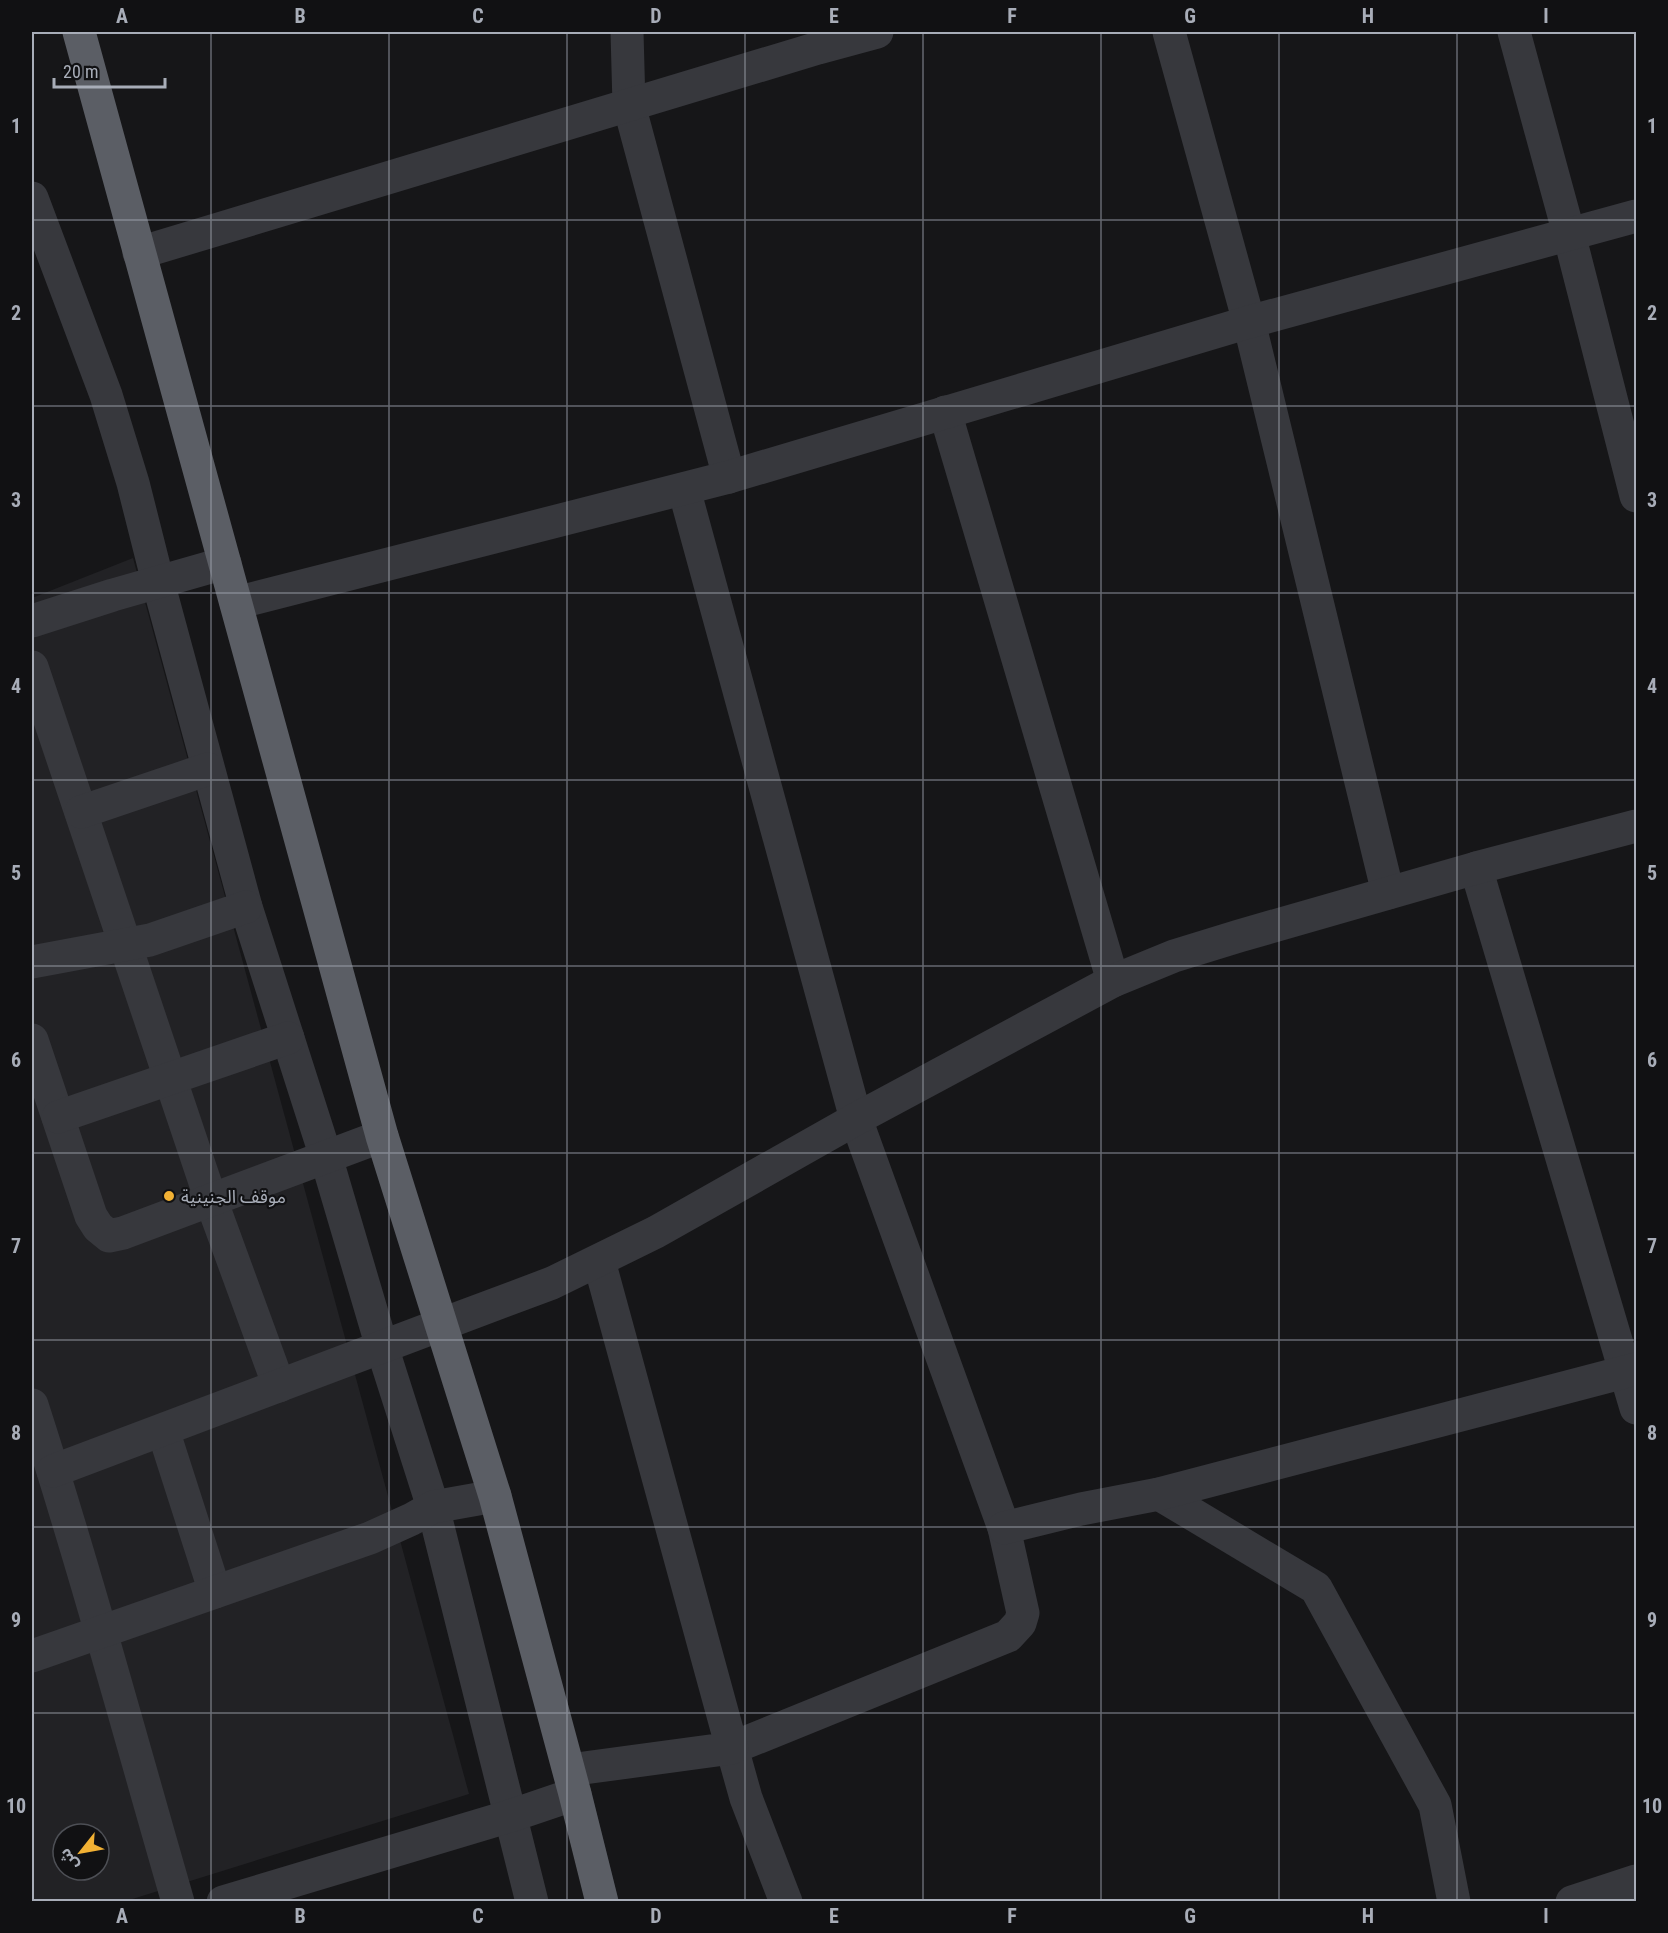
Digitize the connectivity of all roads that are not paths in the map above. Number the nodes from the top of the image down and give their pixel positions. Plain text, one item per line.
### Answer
1 (79, 32) edge
2 (627, 32) edge
3 (877, 32) edge
4 (1169, 32) edge
5 (1514, 32) edge
6 (629, 105) junction
7 (32, 198) edge
8 (1636, 216) edge
9 (1569, 234) junction
10 (140, 253) junction
11 (1249, 322) junction
12 (945, 412) junction
13 (729, 477) junction
14 (684, 489) junction
15 (1636, 496) edge
16 (225, 563) junction
17 (158, 582) junction
18 (236, 603) junction
19 (32, 621) edge
20 (32, 667) edge
21 (208, 769) junction
22 (81, 812) junction
23 (1636, 826) edge
24 (1476, 868) junction
25 (1388, 892) junction
26 (246, 907) junction
27 (126, 946) junction
28 (32, 962) edge
29 (1113, 981) junction
30 (288, 1038) junction
31 (32, 1040) edge
32 (170, 1079) junction
33 (58, 1117) junction
34 (856, 1119) junction
35 (382, 1136) junction
36 (326, 1157) junction
37 (211, 1200) junction
38 (599, 1261) junction
39 (440, 1325) junction
40 (382, 1347) junction
41 (1631, 1370) edge
42 (279, 1386) junction
43 (32, 1405) edge
44 (1636, 1408) edge
45 (163, 1430) junction
46 (53, 1471) junction
47 (1159, 1494) junction
48 (495, 1496) junction
49 (433, 1507) junction
50 (1004, 1528) junction
51 (215, 1592) junction
52 (101, 1633) junction
53 (32, 1656) edge
54 (732, 1748) junction
55 (572, 1782) junction
56 (510, 1816) junction
57 (1636, 1881) edge
58 (178, 1902) edge
59 (223, 1902) edge
60 (532, 1902) edge
61 (602, 1902) edge
62 (786, 1902) edge
63 (1454, 1902) edge
64 (1572, 1902) edge

1 - 10 highway
2 - 6 street
3 - 6 street
4 - 11 street
5 - 9 street
6 - 10 street
6 - 13 street
7 - 17 street
8 - 9 street
9 - 11 street
9 - 15 street
10 - 16 highway
11 - 12 street
11 - 25 street
12 - 13 street
12 - 29 street
13 - 14 street
14 - 18 street
14 - 34 street
16 - 17 street
16 - 18 highway
17 - 19 street
17 - 21 street
18 - 35 highway
20 - 22 street
21 - 22 street
21 - 26 street
22 - 27 street
23 - 24 street
24 - 25 street
24 - 41 street
25 - 29 street
26 - 27 street
26 - 30 street
27 - 28 street
27 - 32 street
29 - 34 street
30 - 32 street
30 - 36 street
31 - 33 street
32 - 33 street
32 - 37 street
33 - 37 street
34 - 38 street
34 - 50 street
35 - 36 street
35 - 39 highway
36 - 37 street
36 - 40 street
37 - 42 street
38 - 39 street
38 - 54 street
39 - 40 street
39 - 48 highway
40 - 42 street
40 - 49 street
41 - 44 street
41 - 47 street
42 - 45 street
43 - 46 street
45 - 46 street
45 - 51 street
46 - 52 street
47 - 50 street
47 - 63 street
48 - 49 street
48 - 55 highway
49 - 51 street
49 - 56 street
50 - 54 street
51 - 52 street
52 - 53 street
52 - 58 street
54 - 55 street
54 - 62 street
55 - 56 street
55 - 61 highway
56 - 59 street
56 - 60 street
57 - 64 street

